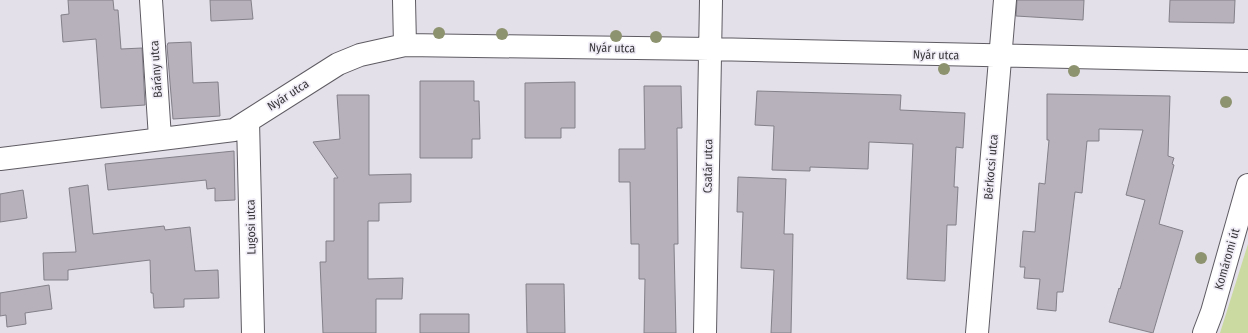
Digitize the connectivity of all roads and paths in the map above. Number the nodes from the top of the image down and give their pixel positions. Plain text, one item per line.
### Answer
1 (151, 0) edge
2 (404, 0) edge
3 (711, 0) edge
4 (1005, 0) edge
5 (405, 45) junction
6 (710, 49) junction
7 (1001, 56) junction
8 (1248, 61) edge
9 (248, 121) junction
10 (160, 138) junction
11 (0, 159) edge
12 (1248, 184) edge
13 (253, 333) edge
14 (705, 333) edge
15 (977, 333) edge
16 (1204, 333) edge

1 - 10 street, Bárány utca
2 - 5 street
3 - 6 street, Csatár utca
4 - 7 street, Bérkocsi utca
5 - 6 street, Nyár utca
5 - 9 street, Nyár utca
6 - 7 street, Nyár utca
6 - 14 street, Csatár utca
7 - 8 street, Nyár utca
7 - 15 street, Bérkocsi utca
9 - 10 street, Nyár utca
9 - 13 street, Lugosi utca
10 - 11 street, Nyár utca
12 - 16 street, Komáromi út

